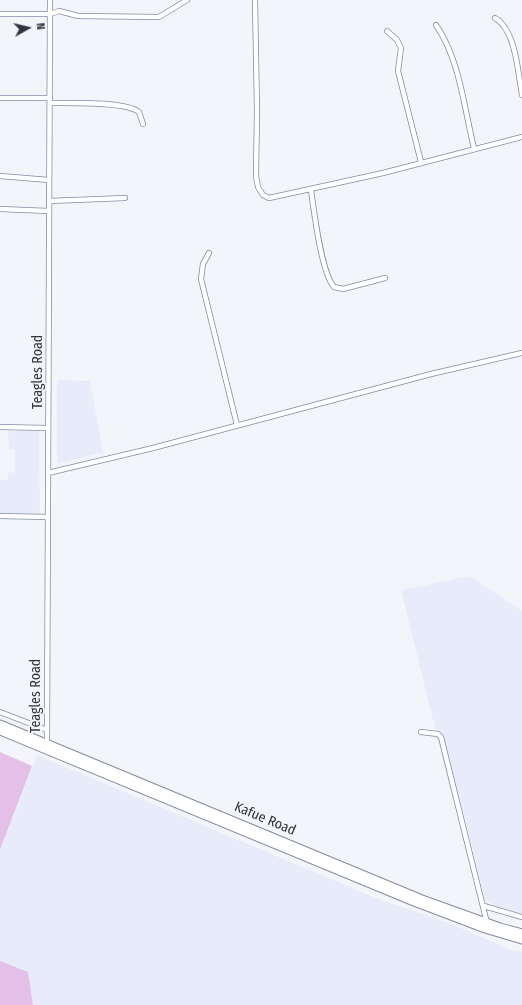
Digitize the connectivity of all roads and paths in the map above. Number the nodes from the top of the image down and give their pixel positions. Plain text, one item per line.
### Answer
1 (50, 0) edge
2 (187, 0) edge
3 (255, 0) edge
4 (0, 14) edge
5 (50, 14) junction
6 (496, 18) dead end
7 (436, 26) dead end
8 (387, 31) dead end
9 (522, 95) edge
10 (0, 98) edge
11 (50, 100) junction
12 (143, 124) dead end
13 (522, 137) edge
14 (474, 148) junction
15 (421, 162) junction
16 (0, 176) edge
17 (49, 180) junction
18 (311, 190) junction
19 (125, 198) dead end
20 (49, 201) junction
21 (0, 209) edge
22 (49, 211) junction
23 (209, 253) dead end
24 (385, 278) dead end
25 (522, 353) edge
26 (237, 425) junction
27 (0, 427) edge
28 (48, 428) junction
29 (48, 473) junction
30 (0, 516) edge
31 (48, 518) junction
32 (0, 712) edge
33 (0, 724) edge
34 (47, 730) junction
35 (0, 731) edge
36 (421, 732) dead end
37 (47, 743) junction
38 (484, 906) junction
39 (522, 917) edge
40 (487, 923) junction
41 (522, 933) edge
42 (522, 940) edge

1 - 5 street, Teagles Road
2 - 5 street
3 - 18 street
4 - 5 street
5 - 11 street, Teagles Road
6 - 9 street
7 - 14 street
8 - 15 street
10 - 11 street
11 - 12 street
11 - 17 street, Teagles Road
13 - 14 street
14 - 15 street
15 - 18 street
16 - 17 street
17 - 20 street, Teagles Road
18 - 24 street
19 - 20 street
20 - 22 street, Teagles Road
21 - 22 street
22 - 28 street, Teagles Road
23 - 26 street
25 - 26 street
26 - 29 street
27 - 28 street
28 - 29 street, Teagles Road
29 - 31 street, Teagles Road
30 - 31 street
31 - 34 street, Teagles Road
32 - 34 street
33 - 37 main road, Kafue Road
34 - 37 street, Teagles Road
35 - 42 main road, Kafue Road
36 - 38 street
37 - 40 main road, Kafue Road
38 - 39 street
38 - 40 street
40 - 41 main road, Kafue Road

